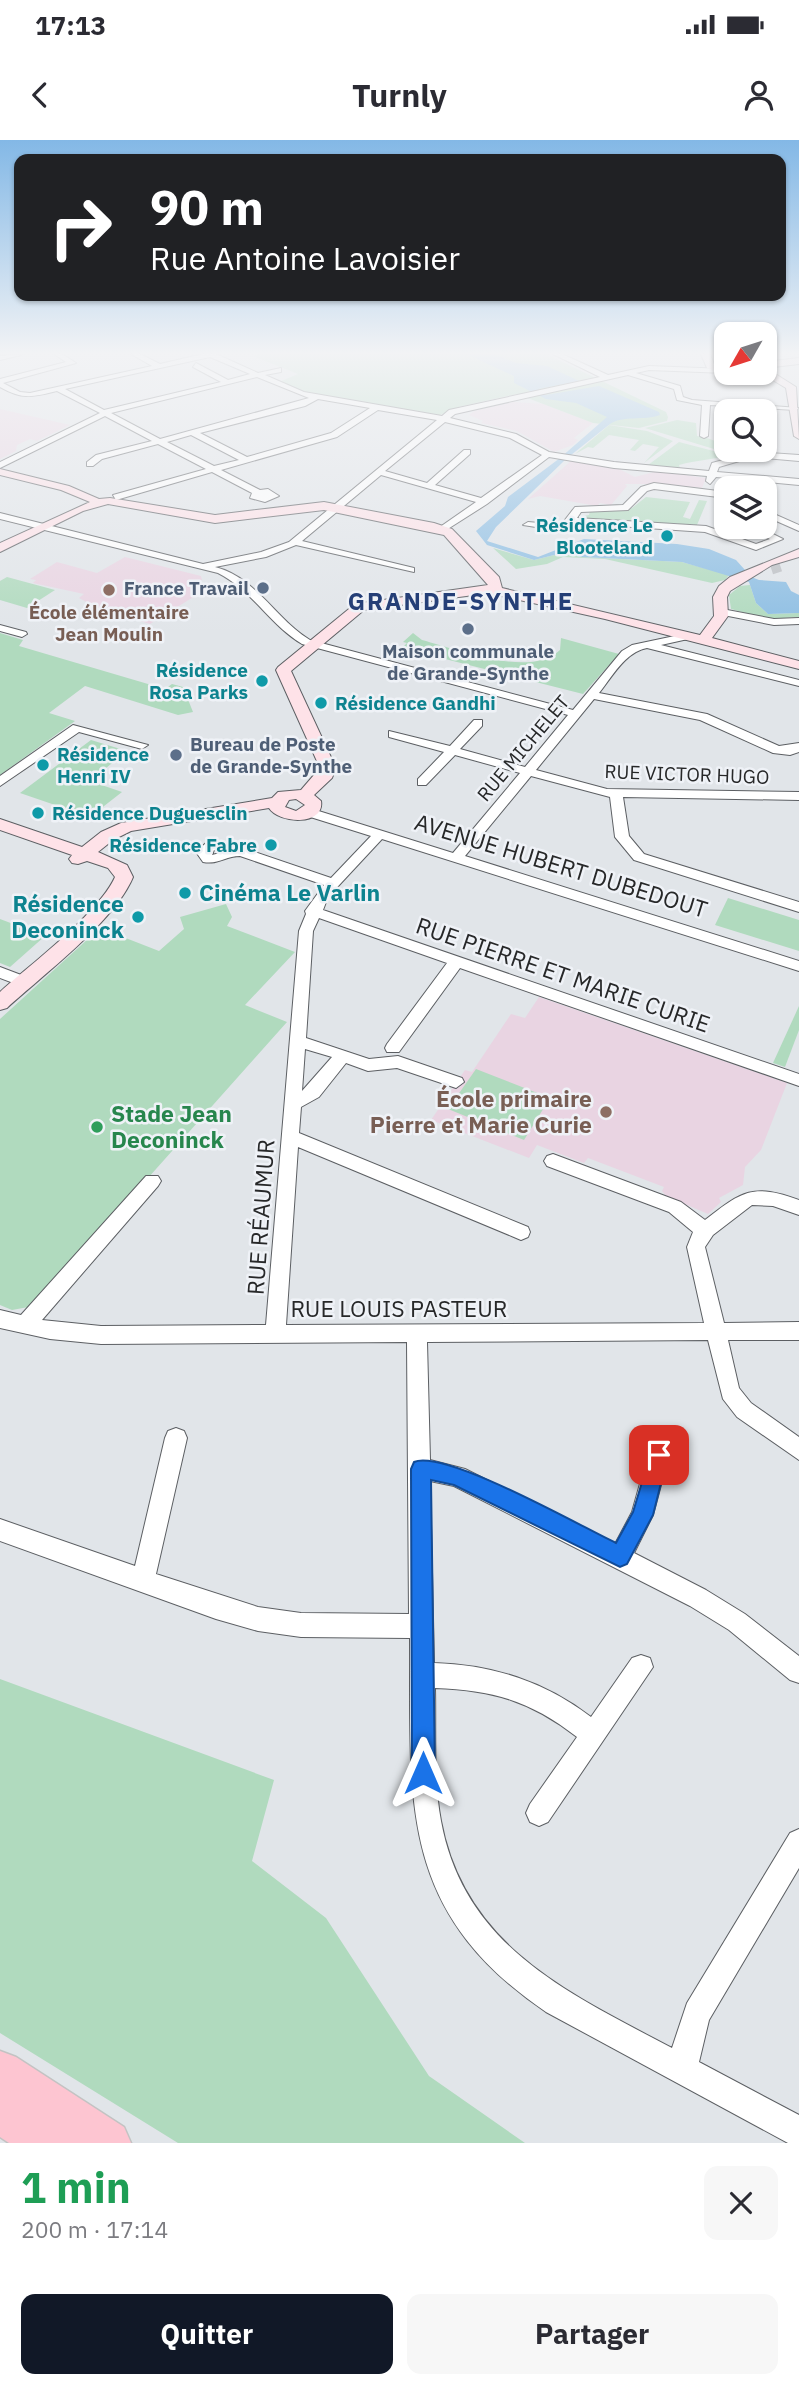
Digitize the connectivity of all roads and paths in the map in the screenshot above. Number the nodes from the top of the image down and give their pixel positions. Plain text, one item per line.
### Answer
1 (35, 447) edge
2 (136, 447) edge
3 (172, 447) edge
4 (221, 447) edge
5 (291, 447) edge
6 (409, 447) edge
7 (537, 447) edge
8 (467, 452) dead end
9 (551, 454) junction
10 (799, 458) edge
11 (246, 460) junction
12 (90, 464) dead end
13 (0, 465) edge
14 (212, 469) junction
15 (0, 472) edge
16 (379, 472) junction
17 (711, 474) junction
18 (799, 482) edge
19 (429, 486) junction
20 (257, 492) dead end
21 (709, 492) junction
22 (714, 493) edge
23 (103, 497) junction
24 (484, 502) junction
25 (335, 508) junction
26 (0, 516) edge
27 (777, 518) edge
28 (570, 520) junction
29 (528, 525) dead end
30 (42, 526) junction
31 (799, 528) edge
32 (443, 529) junction
33 (714, 532) edge
34 (733, 539) edge
35 (775, 539) edge
36 (295, 542) junction
37 (0, 546) edge
38 (799, 554) edge
39 (232, 561) junction
40 (204, 566) junction
41 (411, 570) dead end
42 (234, 577) junction
43 (496, 590) junction
44 (720, 615) junction
45 (799, 621) edge
46 (0, 628) edge
47 (22, 634) dead end
48 (684, 637) junction
49 (702, 642) junction
50 (650, 645) junction
51 (309, 648) junction
52 (799, 665) edge
53 (799, 683) edge
54 (593, 695) junction
55 (576, 714) junction
56 (478, 723) dead end
57 (393, 733) dead end
58 (142, 745) dead end
59 (799, 747) edge
60 (452, 750) junction
61 (528, 772) junction
62 (0, 782) edge
63 (422, 782) dead end
64 (616, 794) junction
65 (799, 796) edge
66 (307, 803) junction
67 (0, 824) edge
68 (0, 831) edge
69 (379, 835) junction
70 (227, 852) dead end
71 (81, 856) junction
72 (456, 858) junction
73 (333, 883) junction
74 (108, 899) joint
75 (799, 907) edge
76 (313, 911) junction
77 (93, 914) joint
78 (456, 962) junction
79 (799, 966) edge
80 (14, 977) edge
81 (0, 993) edge
82 (0, 1003) edge
83 (297, 1042) junction
84 (393, 1048) dead end
85 (344, 1055) junction
86 (799, 1080) edge
87 (456, 1082) dead end
88 (293, 1104) junction
89 (290, 1136) junction
90 (553, 1161) dead end
91 (152, 1181) dead end
92 (799, 1208) edge
93 (706, 1231) junction
94 (521, 1232) dead end
95 (0, 1319) edge
96 (24, 1325) junction
97 (714, 1331) junction
98 (799, 1331) edge
99 (418, 1333) junction
100 (275, 1334) junction
101 (176, 1438) dead end
102 (799, 1450) edge
103 (659, 1455) dead end
104 (421, 1469) junction
105 (0, 1530) edge
106 (620, 1556) junction
107 (144, 1580) junction
108 (422, 1626) junction
109 (641, 1667) dead end
110 (799, 1671) edge
111 (422, 1675) junction
112 (594, 1735) junction
113 (539, 1813) dead end
114 (799, 1842) edge
115 (682, 2070) junction
116 (0, 2073) edge
117 (0, 2110) edge
118 (799, 2132) edge
119 (50, 2143) edge
120 (108, 2143) edge

1 - 13 street
2 - 12 street
3 - 14 street
4 - 11 street
5 - 11 street
6 - 16 street
7 - 9 street
8 - 19 street
9 - 17 street
9 - 24 street
10 - 17 street
11 - 14 street
14 - 20 street
14 - 23 street
15 - 23 street
16 - 19 street
16 - 25 street
17 - 18 street
17 - 21 street
19 - 24 street
21 - 22 street
21 - 28 street
23 - 25 street
23 - 30 street
24 - 32 street
25 - 32 street
25 - 36 street
26 - 30 street
27 - 31 street
28 - 29 street
28 - 33 street
30 - 37 street
30 - 40 street
32 - 43 street
34 - 35 street
36 - 39 street
36 - 41 street
38 - 44 street
39 - 40 street
39 - 42 street
40 - 42 street
42 - 51 street
43 - 48 street
43 - 51 street
44 - 45 street
44 - 48 street
44 - 49 street
46 - 47 street
48 - 49 street
48 - 50 street, RUE MICHELET
49 - 50 street, RUE MICHELET
49 - 52 street
50 - 53 street
50 - 54 street, RUE MICHELET
51 - 55 street
51 - 66 street
54 - 55 street, RUE MICHELET
54 - 59 street
55 - 61 street, RUE MICHELET
56 - 60 street
57 - 60 street, RUE VICTOR HUGO
58 - 62 street
60 - 61 street, RUE VICTOR HUGO
60 - 63 street
61 - 64 street, RUE VICTOR HUGO
61 - 72 street, RUE MICHELET
64 - 65 street, RUE VICTOR HUGO
64 - 75 street
66 - 69 street, AVENUE HUBERT DUBEDOUT
66 - 71 street
67 - 71 street
68 - 71 street
69 - 72 street, AVENUE HUBERT DUBEDOUT
69 - 73 street, RUE RÉAUMUR
70 - 73 street
71 - 74 street
72 - 79 street, AVENUE HUBERT DUBEDOUT
73 - 76 street, RUE RÉAUMUR
74 - 77 street
76 - 78 street, RUE PIERRE ET MARIE CURIE
76 - 83 street, RUE RÉAUMUR
77 - 80 street
78 - 84 street
78 - 86 street, RUE PIERRE ET MARIE CURIE
80 - 81 street
80 - 82 street
83 - 85 street
83 - 88 street, RUE RÉAUMUR
85 - 87 street
85 - 88 street
88 - 89 street, RUE RÉAUMUR
89 - 94 street
89 - 100 street, RUE RÉAUMUR
90 - 93 street
91 - 96 street
92 - 93 street
93 - 97 street
95 - 96 street, RUE LOUIS PASTEUR
96 - 100 street, RUE LOUIS PASTEUR
97 - 98 street, RUE LOUIS PASTEUR
97 - 99 street, RUE LOUIS PASTEUR
97 - 102 street
99 - 100 street, RUE LOUIS PASTEUR
99 - 104 street
101 - 107 street
103 - 106 street
104 - 106 street
104 - 108 street
105 - 107 street
106 - 110 street
107 - 108 street
108 - 111 street
109 - 112 street
111 - 112 street
111 - 115 street
112 - 113 street
114 - 115 street
115 - 118 street
116 - 120 main road
117 - 119 main road

